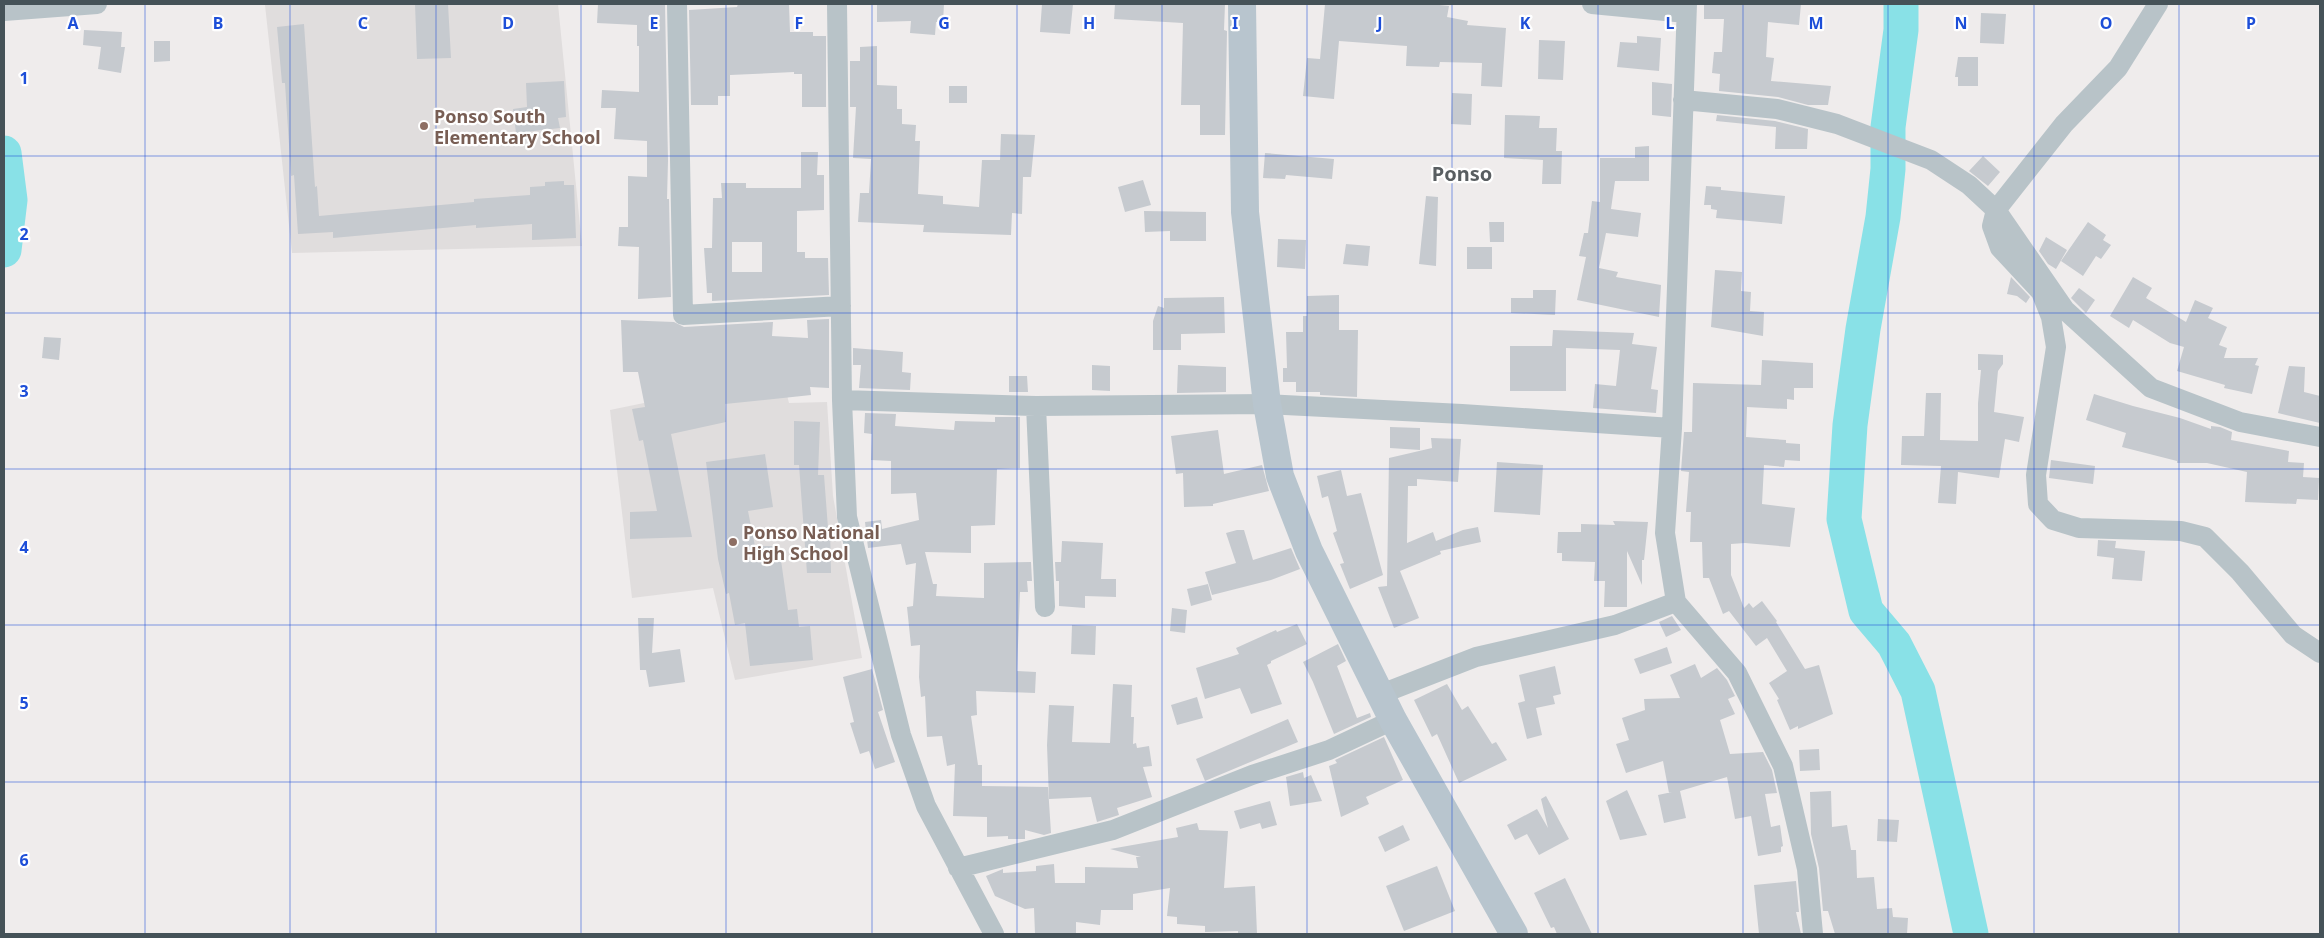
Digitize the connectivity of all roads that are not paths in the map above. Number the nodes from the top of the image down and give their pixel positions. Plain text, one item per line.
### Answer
1 (97, 4) edge
2 (677, 4) edge
3 (837, 4) edge
4 (1242, 4) edge
5 (1592, 4) edge
6 (2158, 4) edge
7 (1686, 8) edge
8 (11, 11) edge
9 (1683, 100) junction
10 (1996, 210) junction
11 (841, 306) junction
12 (842, 400) junction
13 (1268, 404) junction
14 (1036, 406) junction
15 (1672, 428) junction
16 (2320, 437) edge
17 (1676, 602) junction
18 (1046, 607) dead end
19 (2320, 654) edge
20 (1381, 694) junction
21 (1393, 720) junction
22 (958, 868) junction
23 (994, 934) edge
24 (1514, 934) edge
25 (1813, 934) edge

1 - 8 street
2 - 11 street
3 - 11 street
4 - 13 main road
5 - 7 street
6 - 10 street
7 - 9 street
9 - 10 street
9 - 15 street
10 - 16 street
10 - 19 street
11 - 12 street
12 - 14 street
12 - 22 street
13 - 14 street
13 - 15 street
13 - 20 main road
14 - 18 street
15 - 17 street
17 - 20 street
17 - 25 street
20 - 21 main road
21 - 22 street
21 - 24 main road
22 - 23 street

